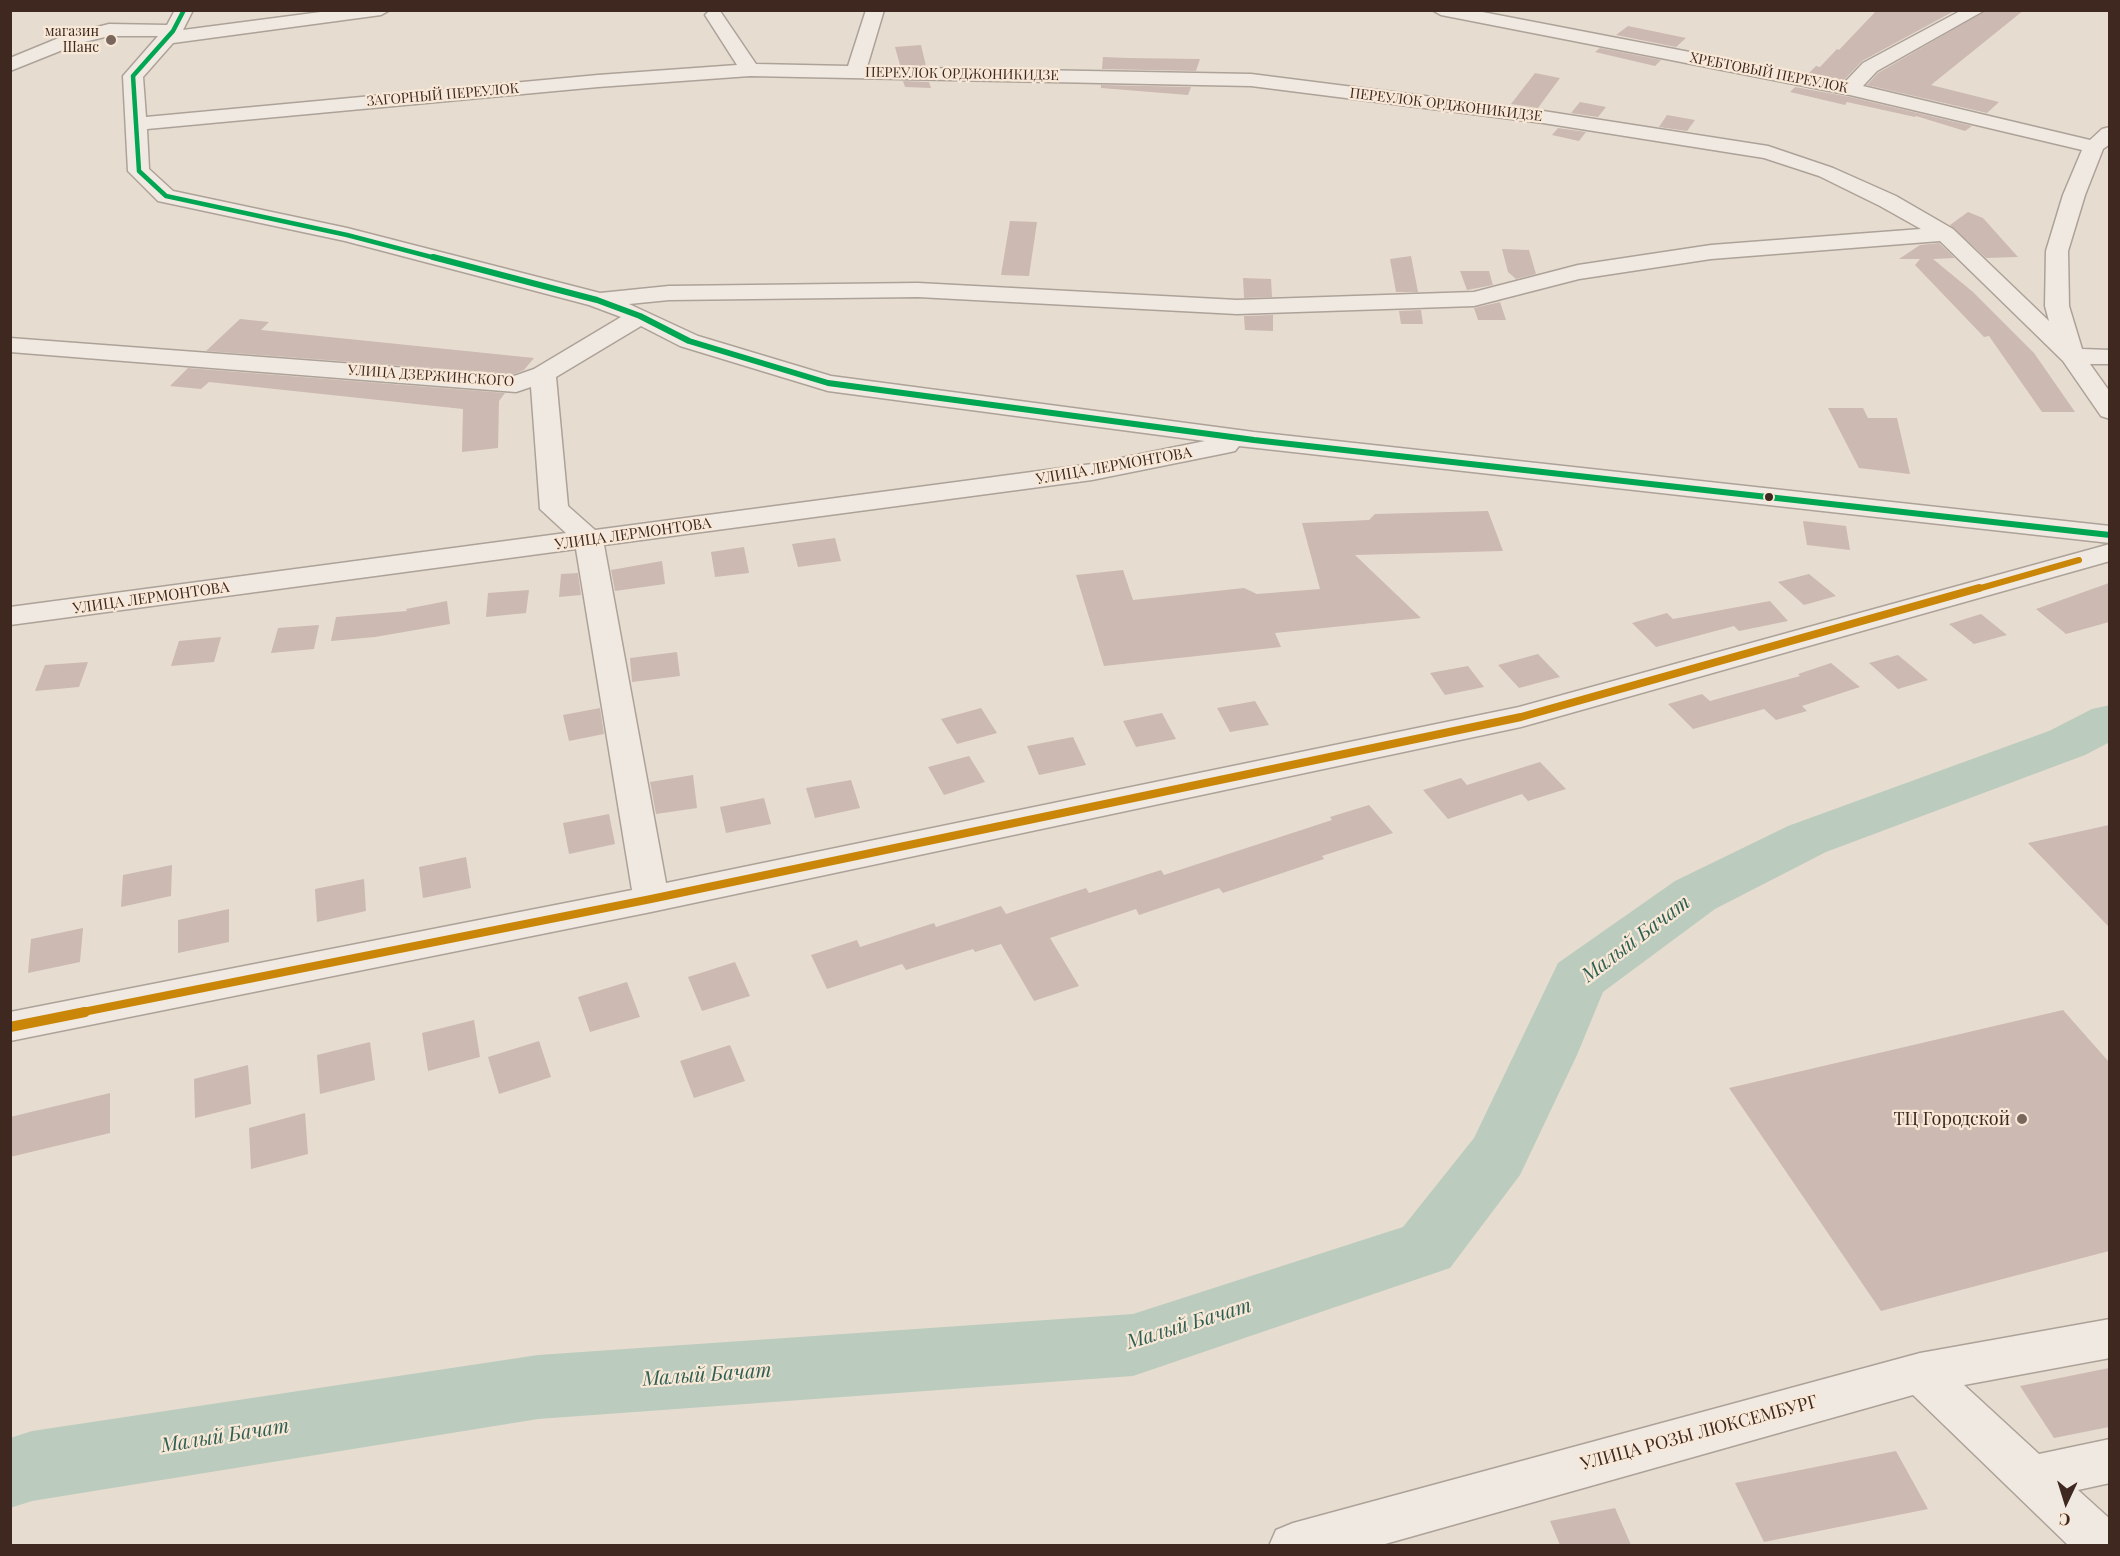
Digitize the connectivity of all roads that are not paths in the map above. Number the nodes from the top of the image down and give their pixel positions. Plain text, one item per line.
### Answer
1 (184, 10) edge
2 (381, 10) edge
3 (693, 10) edge
4 (735, 10) edge
5 (875, 10) edge
6 (1441, 10) edge
7 (1976, 10) edge
8 (714, 15) junction
9 (170, 34) junction
10 (10, 65) edge
11 (750, 70) junction
12 (856, 72) junction
13 (1850, 89) junction
14 (136, 124) junction
15 (2102, 140) edge
16 (1945, 234) junction
17 (597, 300) junction
18 (640, 315) junction
19 (10, 345) edge
20 (2072, 356) junction
21 (2109, 357) edge
22 (543, 374) junction
23 (2109, 411) edge
24 (1254, 440) junction
25 (2109, 535) edge
26 (589, 539) junction
27 (2109, 552) edge
28 (10, 616) edge
29 (651, 899) junction
30 (10, 1027) edge
31 (2109, 1338) edge
32 (1920, 1373) junction
33 (2109, 1461) edge
34 (2032, 1478) junction
35 (1293, 1545) edge
36 (2104, 1545) edge

1 - 9 street
2 - 9 street
3 - 8 street
4 - 8 street
5 - 12 street
6 - 13 street, ХРЕБТОВЫЙ ПЕРЕУЛОК
7 - 13 street
8 - 11 street
9 - 10 street
9 - 14 street
11 - 12 street, ПЕРЕУЛОК ОРДЖОНИКИДЗЕ
11 - 14 street, ЗАГОРНЫЙ ПЕРЕУЛОК
12 - 16 street, ПЕРЕУЛОК ОРДЖОНИКИДЗЕ
13 - 15 street, ХРЕБТОВЫЙ ПЕРЕУЛОК
14 - 17 street
15 - 20 street
16 - 17 street
16 - 20 street, ПЕРЕУЛОК ОРДЖОНИКИДЗЕ
17 - 18 street
18 - 22 street, УЛИЦА ДЗЕРЖИНСКОГО
18 - 24 street
19 - 22 street, УЛИЦА ДЗЕРЖИНСКОГО
20 - 21 street
20 - 23 street
22 - 26 street
24 - 25 street
24 - 26 street, УЛИЦА ЛЕРМОНТОВА
26 - 28 street, УЛИЦА ЛЕРМОНТОВА
26 - 29 street
27 - 29 street
29 - 30 street
31 - 32 street, УЛИЦА РОЗЫ ЛЮКСЕМБУРГ
32 - 34 street
32 - 35 street, УЛИЦА РОЗЫ ЛЮКСЕМБУРГ
33 - 34 street
34 - 36 street

